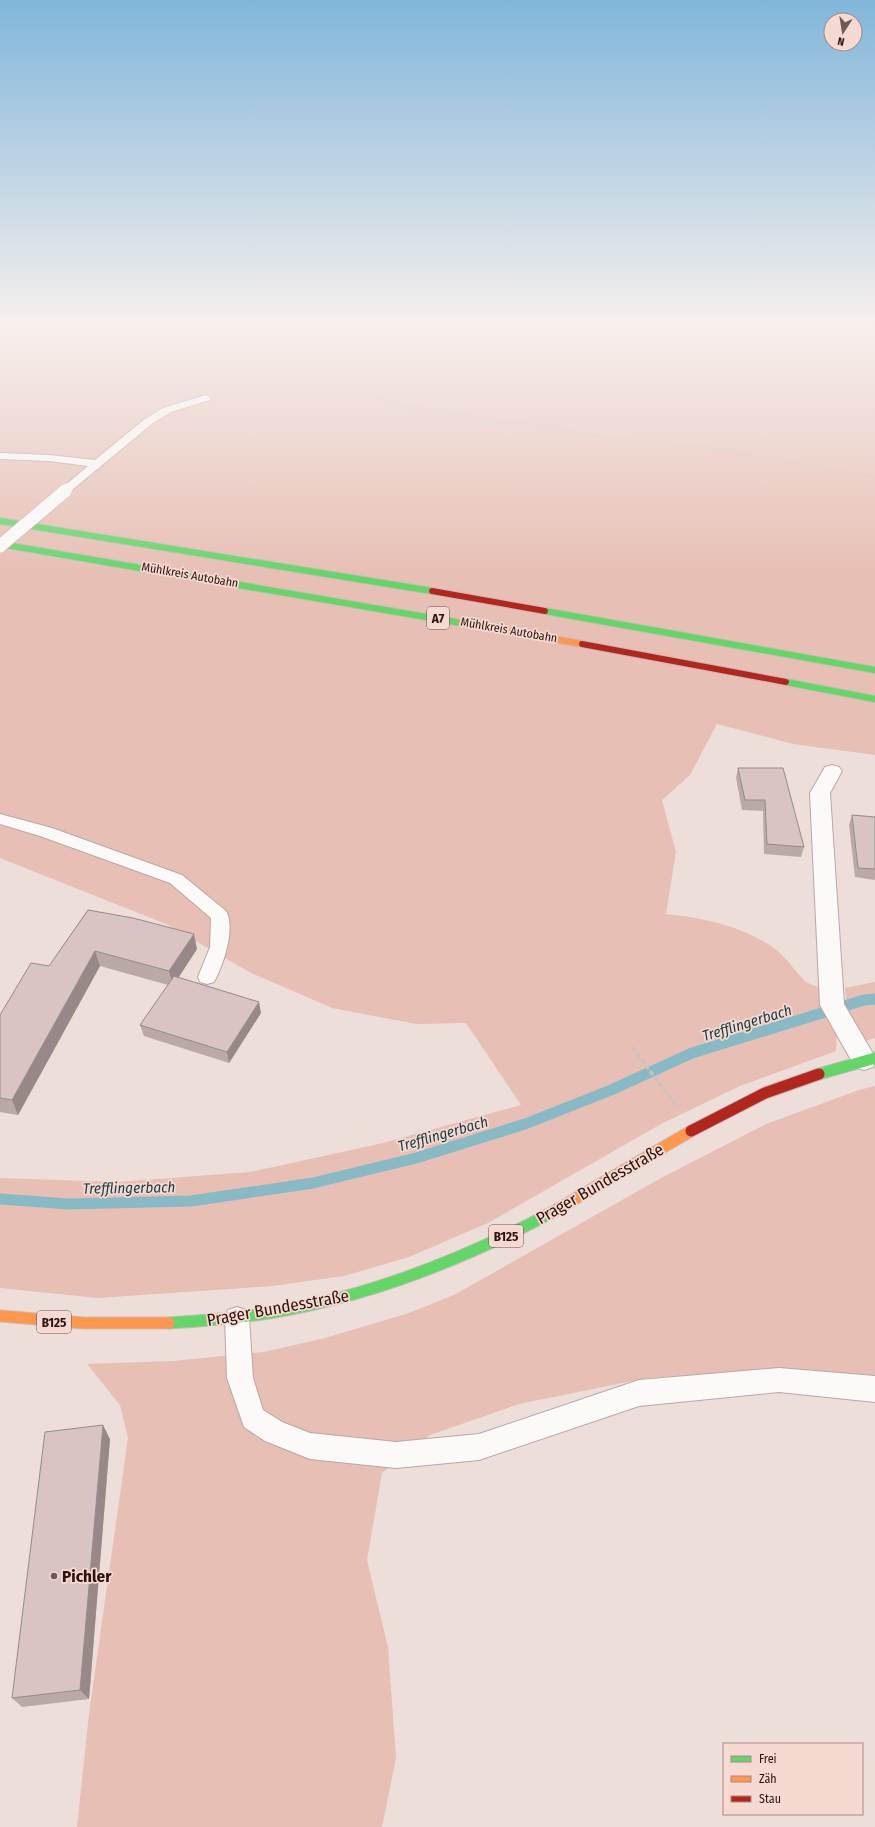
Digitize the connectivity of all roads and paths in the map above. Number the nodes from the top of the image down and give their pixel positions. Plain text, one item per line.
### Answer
1 (176, 407) edge
2 (413, 407) edge
3 (167, 410) joint
4 (0, 456) edge
5 (97, 464) junction
6 (875, 477) edge
7 (0, 521) edge
8 (0, 545) edge
9 (875, 670) edge
10 (875, 699) edge
11 (832, 771) dead end
12 (0, 818) edge
13 (208, 977) dead end
14 (632, 1047) dead end
15 (869, 1059) edge
16 (667, 1092) dead end
17 (0, 1316) edge
18 (237, 1318) junction
19 (875, 1389) edge

1 - 3 lane
2 - 6 path
3 - 5 lane
4 - 5 lane
5 - 8 lane, bridge
7 - 9 main road, Mühlkreis Autobahn / A7
8 - 10 main road, Mühlkreis Autobahn / A7
11 - 15 street
12 - 13 lane
14 - 16 path
15 - 18 main road, Prager Bundesstraße / B125
17 - 18 main road, Prager Bundesstraße / B125
18 - 19 lane

